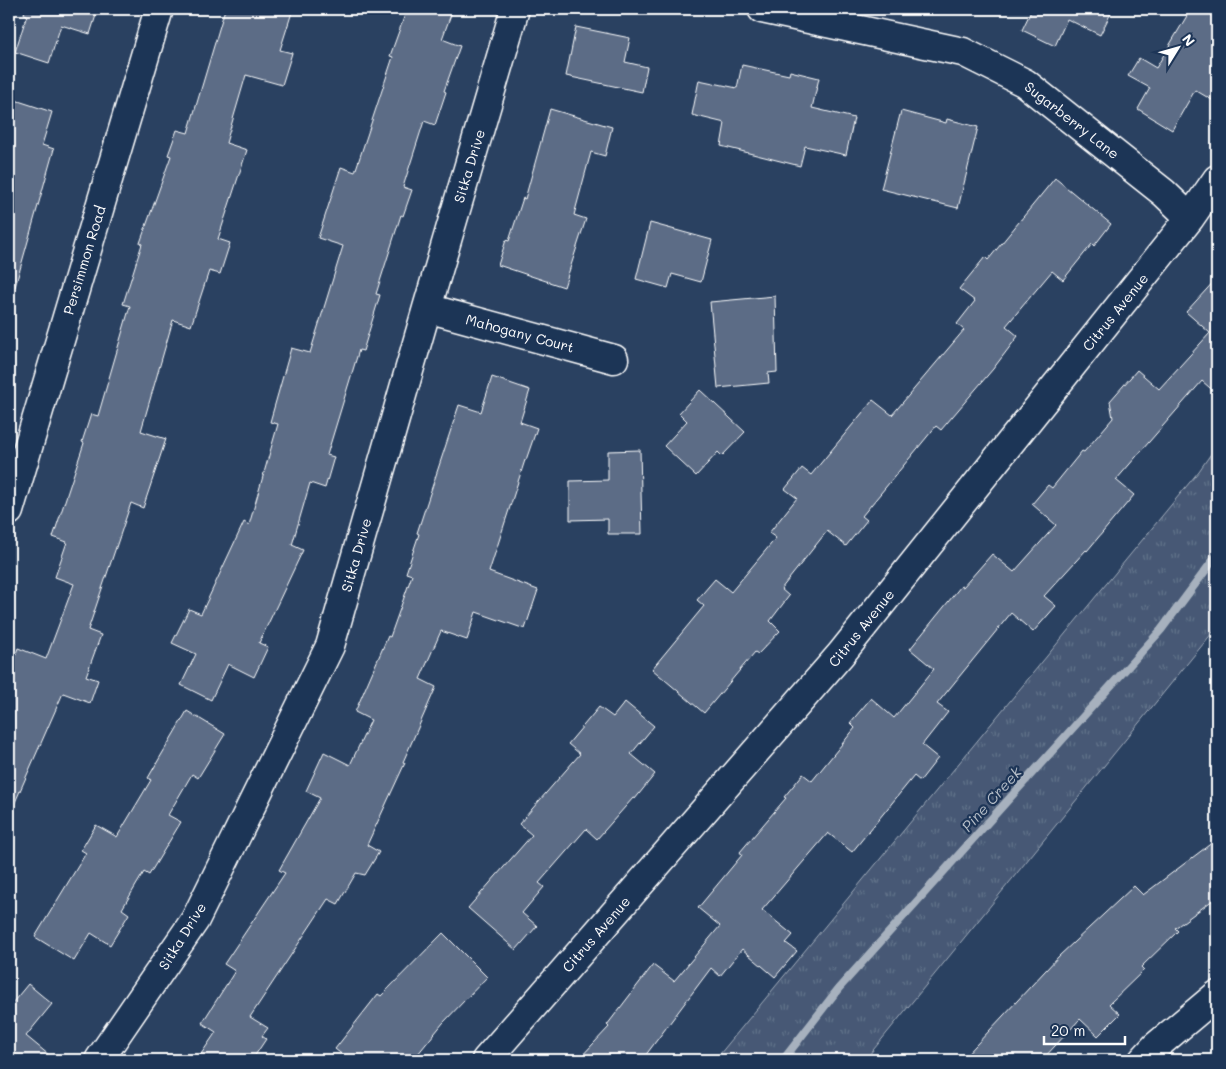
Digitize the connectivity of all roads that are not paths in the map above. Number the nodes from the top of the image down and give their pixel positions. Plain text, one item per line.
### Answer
1 (159, 9) edge
2 (515, 9) edge
3 (762, 9) edge
4 (1217, 179) edge
5 (1190, 218) junction
6 (427, 308) junction
7 (614, 359) dead end
8 (9, 511) edge
9 (1217, 995) edge
10 (99, 1060) edge
11 (486, 1060) edge
12 (1143, 1060) edge

1 - 8 street, Persimmon Road
2 - 6 street, Sitka Drive
3 - 5 street, Sugarberry Lane
4 - 5 street, Citrus Avenue
5 - 11 street, Citrus Avenue
6 - 7 street, Mahogany Court
6 - 10 street, Sitka Drive
9 - 12 street

